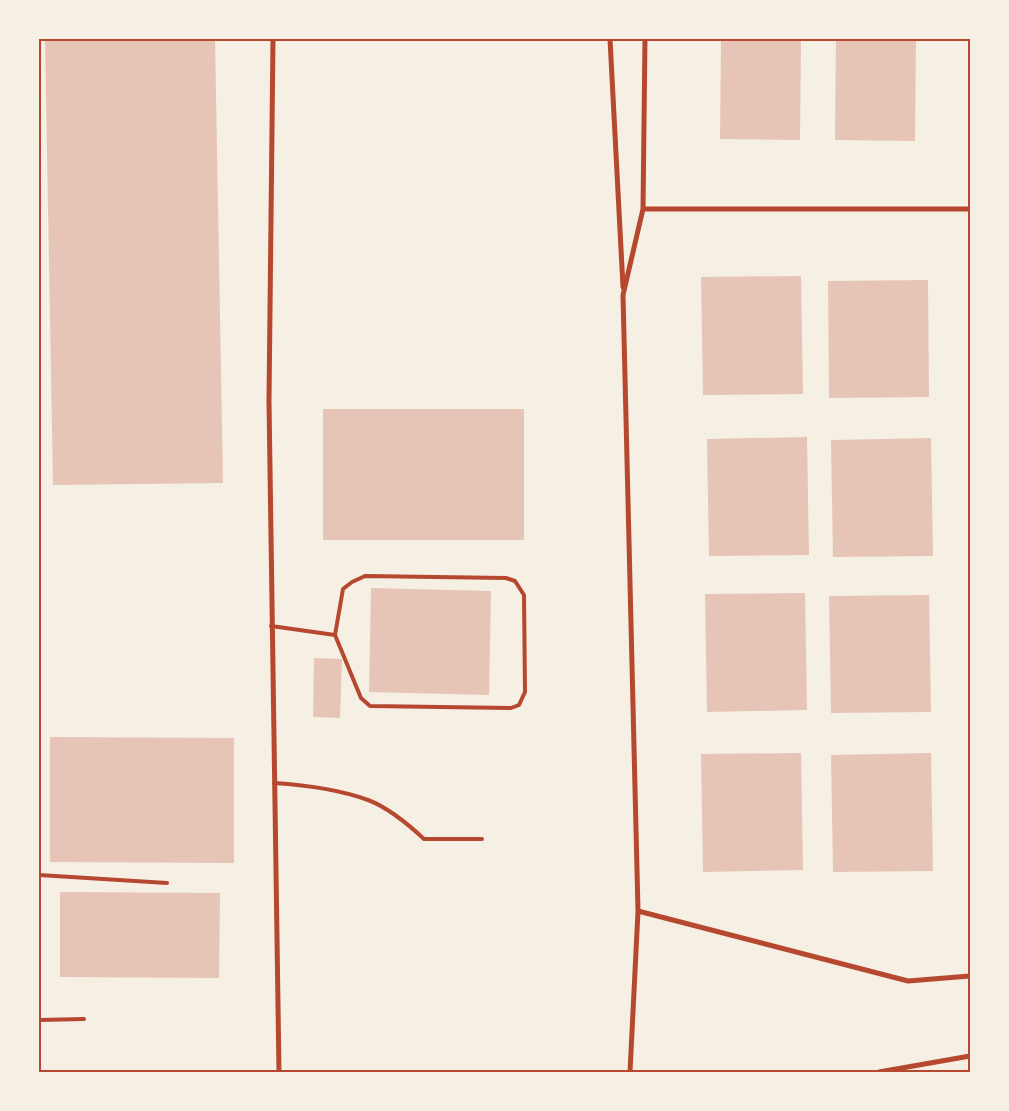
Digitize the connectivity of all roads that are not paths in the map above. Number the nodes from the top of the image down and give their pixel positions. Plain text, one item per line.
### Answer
1 (273, 39) edge
2 (610, 39) edge
3 (645, 39) edge
4 (643, 209) junction
5 (970, 209) edge
6 (623, 295) junction
7 (272, 626) junction
8 (335, 635) junction
9 (274, 783) junction
10 (482, 839) dead end
11 (39, 875) edge
12 (166, 883) dead end
13 (638, 911) junction
14 (970, 976) edge
15 (84, 1019) dead end
16 (39, 1020) edge
17 (970, 1056) edge
18 (280, 1072) edge
19 (630, 1072) edge
20 (879, 1072) edge

1 - 7 street
2 - 6 street
3 - 4 street
4 - 5 street
4 - 6 street
6 - 13 street
7 - 8 lane
7 - 9 street
8 - 8 lane
9 - 10 lane
9 - 18 street
11 - 12 lane
13 - 14 street
13 - 19 street
15 - 16 lane
17 - 20 street

